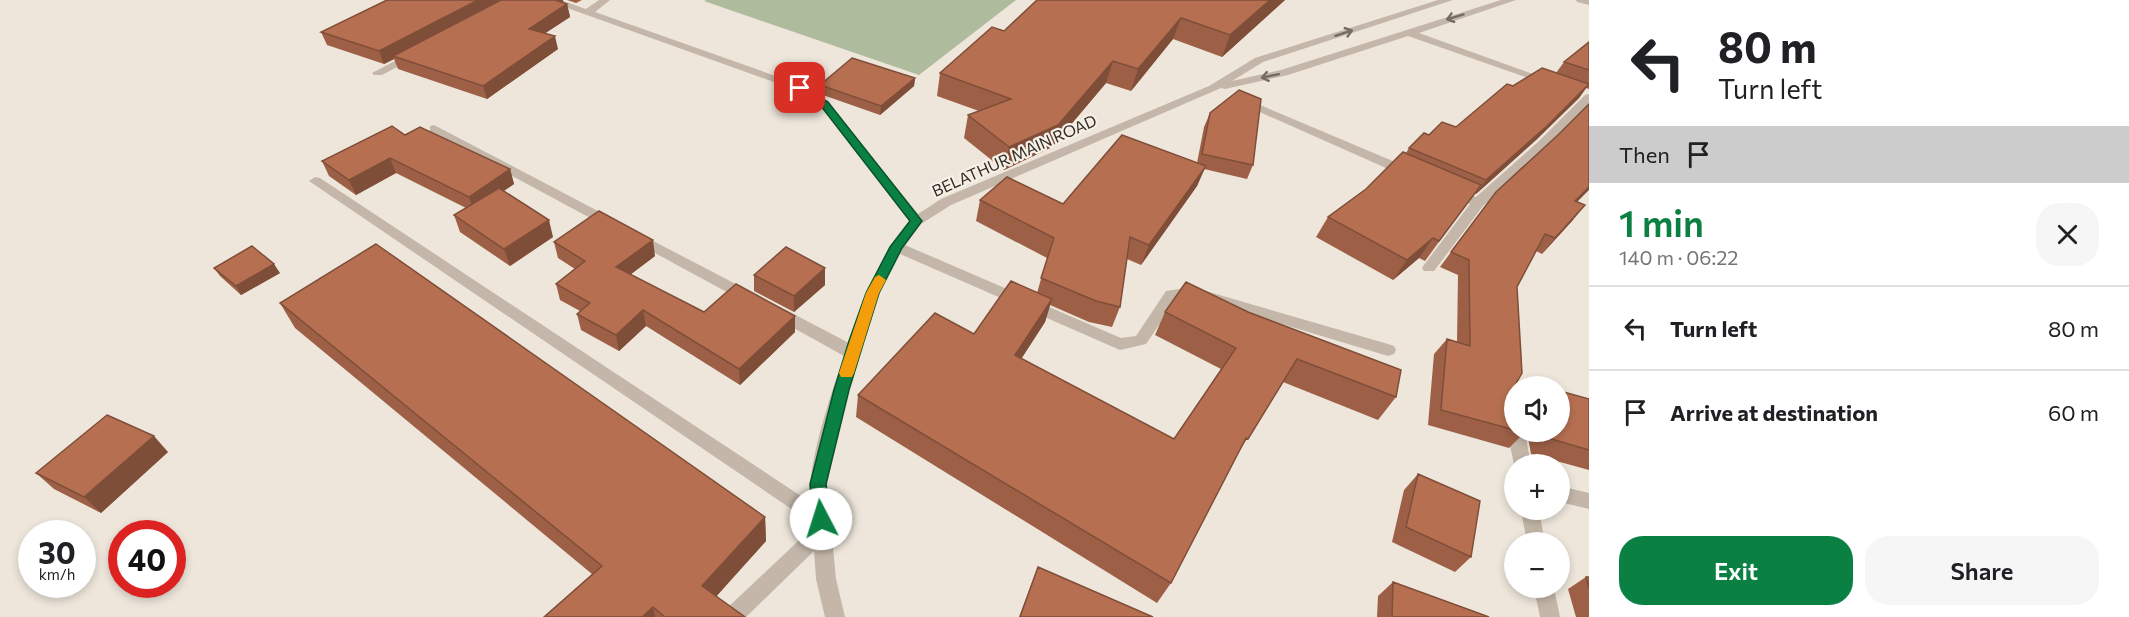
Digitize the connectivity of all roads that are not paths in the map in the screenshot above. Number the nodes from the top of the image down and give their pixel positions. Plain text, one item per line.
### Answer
1 (550, 0) edge
2 (605, 0) edge
3 (1448, 0) edge
4 (1511, 0) edge
5 (1581, 0) edge
6 (1589, 2) edge
7 (588, 13) junction
8 (1406, 32) junction
9 (418, 52) edge
10 (378, 73) dead end
11 (1560, 86) edge
12 (1213, 88) junction
13 (1586, 95) edge
14 (434, 129) dead end
15 (1425, 180) edge
16 (315, 181) dead end
17 (1446, 189) edge
18 (1478, 203) junction
19 (916, 221) junction
20 (896, 247) junction
21 (1429, 268) dead end
22 (1388, 351) dead end
23 (853, 352) junction
24 (1570, 496) edge
25 (1589, 501) edge
26 (822, 525) junction
27 (1546, 598) edge
28 (732, 617) edge
29 (835, 617) edge
30 (1550, 617) edge

1 - 7 street
2 - 7 street
12 -> 3 street, BELATHUR MAIN ROAD
4 -> 8 street, BELATHUR MAIN ROAD
5 - 6 street
7 - 19 street
8 - 11 street
8 -> 12 street, BELATHUR MAIN ROAD
9 - 10 street
12 - 15 street
12 - 19 street, BELATHUR MAIN ROAD
13 - 18 street
14 - 23 street
16 - 26 street
17 - 18 street
18 - 21 street
19 - 20 street, BELATHUR MAIN ROAD
20 - 22 street
20 - 23 street, BELATHUR MAIN ROAD
23 - 26 street, BELATHUR MAIN ROAD
24 - 25 street
26 - 28 street
26 - 29 street, BELATHUR MAIN ROAD
27 - 30 street

